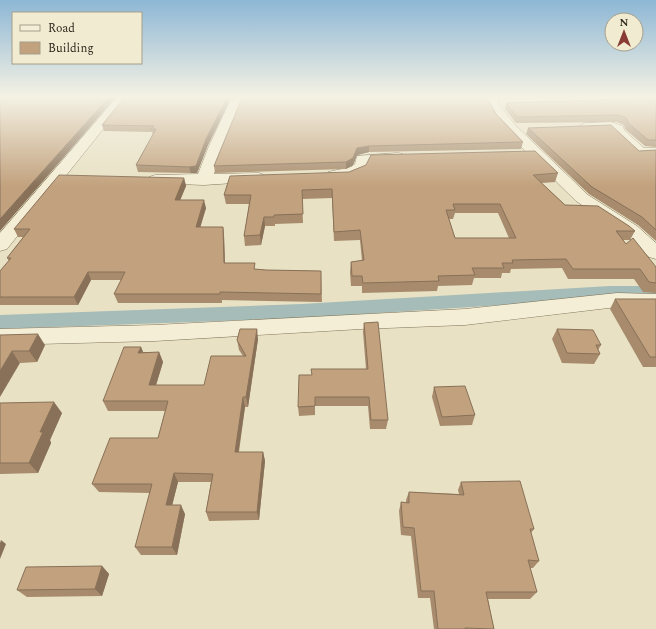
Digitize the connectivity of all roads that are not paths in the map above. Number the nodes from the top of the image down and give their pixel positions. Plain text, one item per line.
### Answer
1 (100, 126) edge
2 (225, 126) edge
3 (509, 126) edge
4 (598, 126) edge
5 (612, 126) edge
6 (575, 127) edge
7 (527, 129) edge
8 (511, 130) junction
9 (656, 152) edge
10 (538, 154) junction
11 (514, 155) edge
12 (415, 157) edge
13 (59, 176) junction
14 (75, 176) edge
15 (319, 176) edge
16 (273, 177) edge
17 (139, 179) edge
18 (204, 180) junction
19 (0, 245) edge
20 (656, 253) edge
21 (656, 301) edge
22 (0, 337) edge

1 - 13 street
2 - 18 street
3 - 8 street
4 - 6 street
5 - 9 street
7 - 8 street
8 - 10 street
10 - 11 street
10 - 20 street
12 - 15 street
13 - 14 street
13 - 19 street
16 - 18 street
17 - 18 street
21 - 22 street

